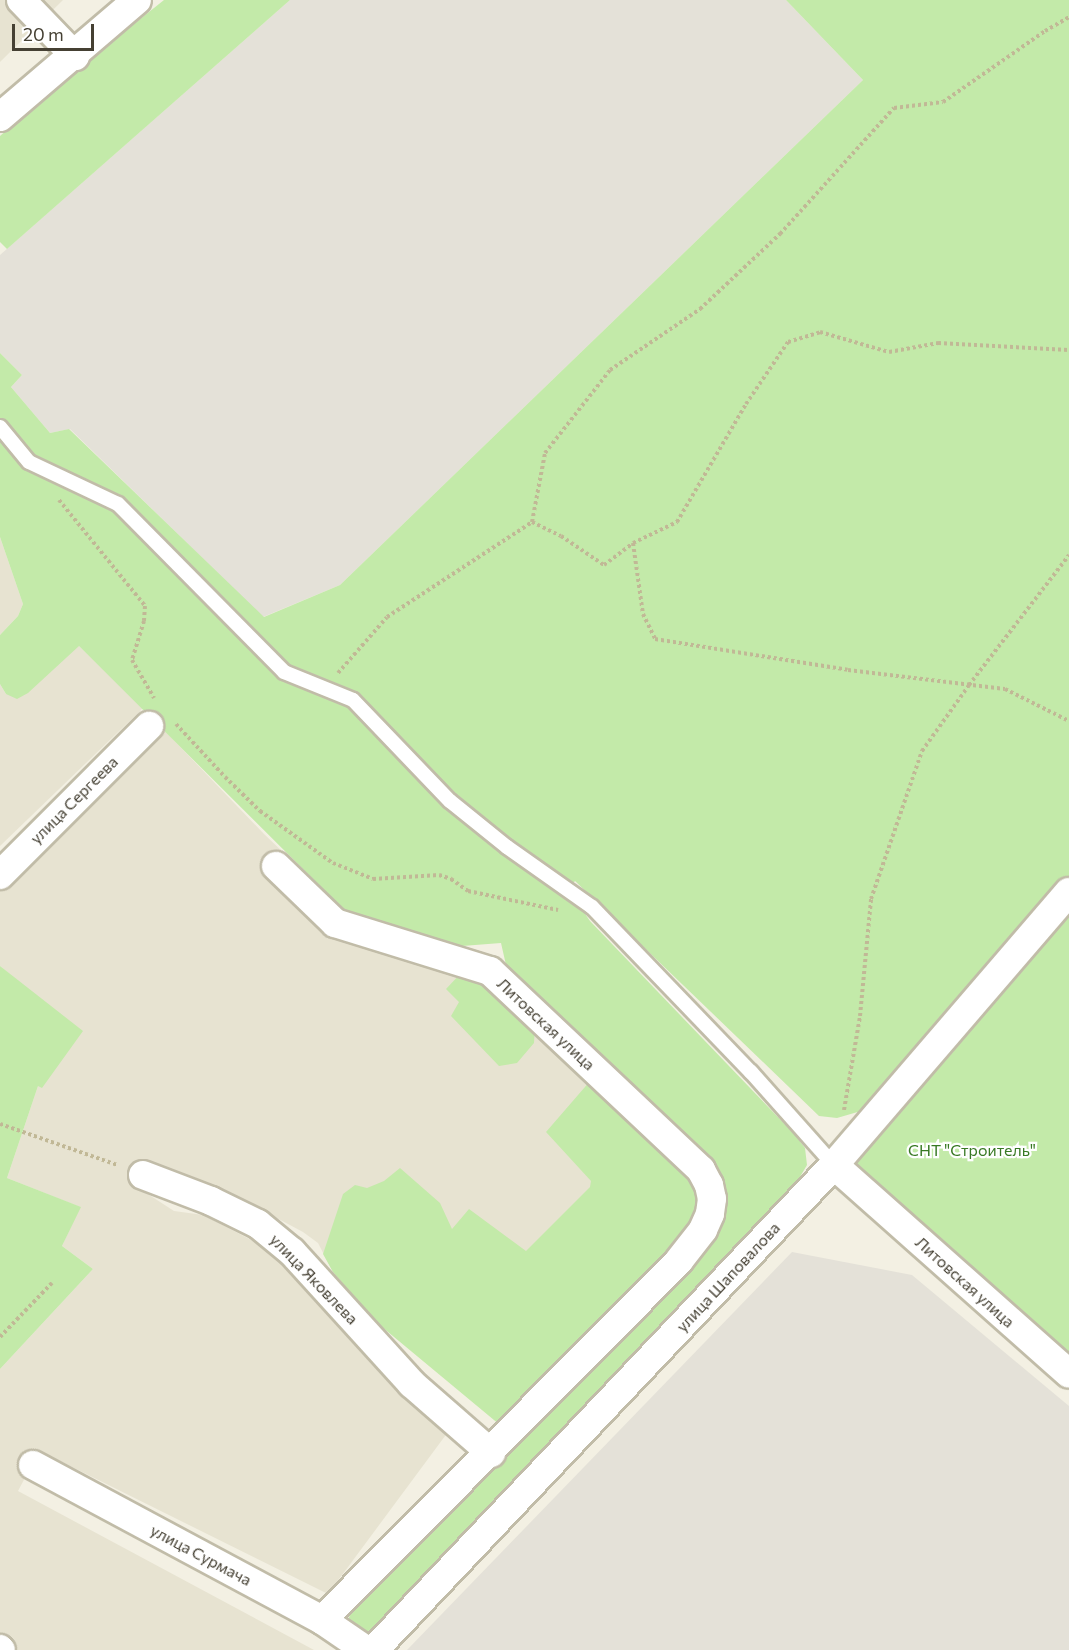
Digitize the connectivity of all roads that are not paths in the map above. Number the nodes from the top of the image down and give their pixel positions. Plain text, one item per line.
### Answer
1 (21, 0) edge
2 (137, 0) edge
3 (75, 56) junction
4 (0, 117) edge
5 (0, 427) edge
6 (161, 718) road end
7 (276, 866) dead end
8 (0, 875) edge
9 (1069, 892) edge
10 (834, 1166) junction
11 (143, 1175) road end
12 (1069, 1374) edge
13 (491, 1453) junction
14 (33, 1465) dead end
15 (322, 1620) junction
16 (366, 1650) edge
17 (374, 1650) edge

1 - 3 street
2 - 3 street
3 - 4 street
5 - 10 lane
6 - 8 street, улица Сергеева
7 - 13 street, Литовская улица
9 - 10 street, улица Шаповалова
10 - 12 street, Литовская улица
10 - 17 street, улица Шаповалова
11 - 13 street, улица Яковлева
13 - 15 street
14 - 15 street, улица Сурмача
15 - 16 street, улица Сурмача

